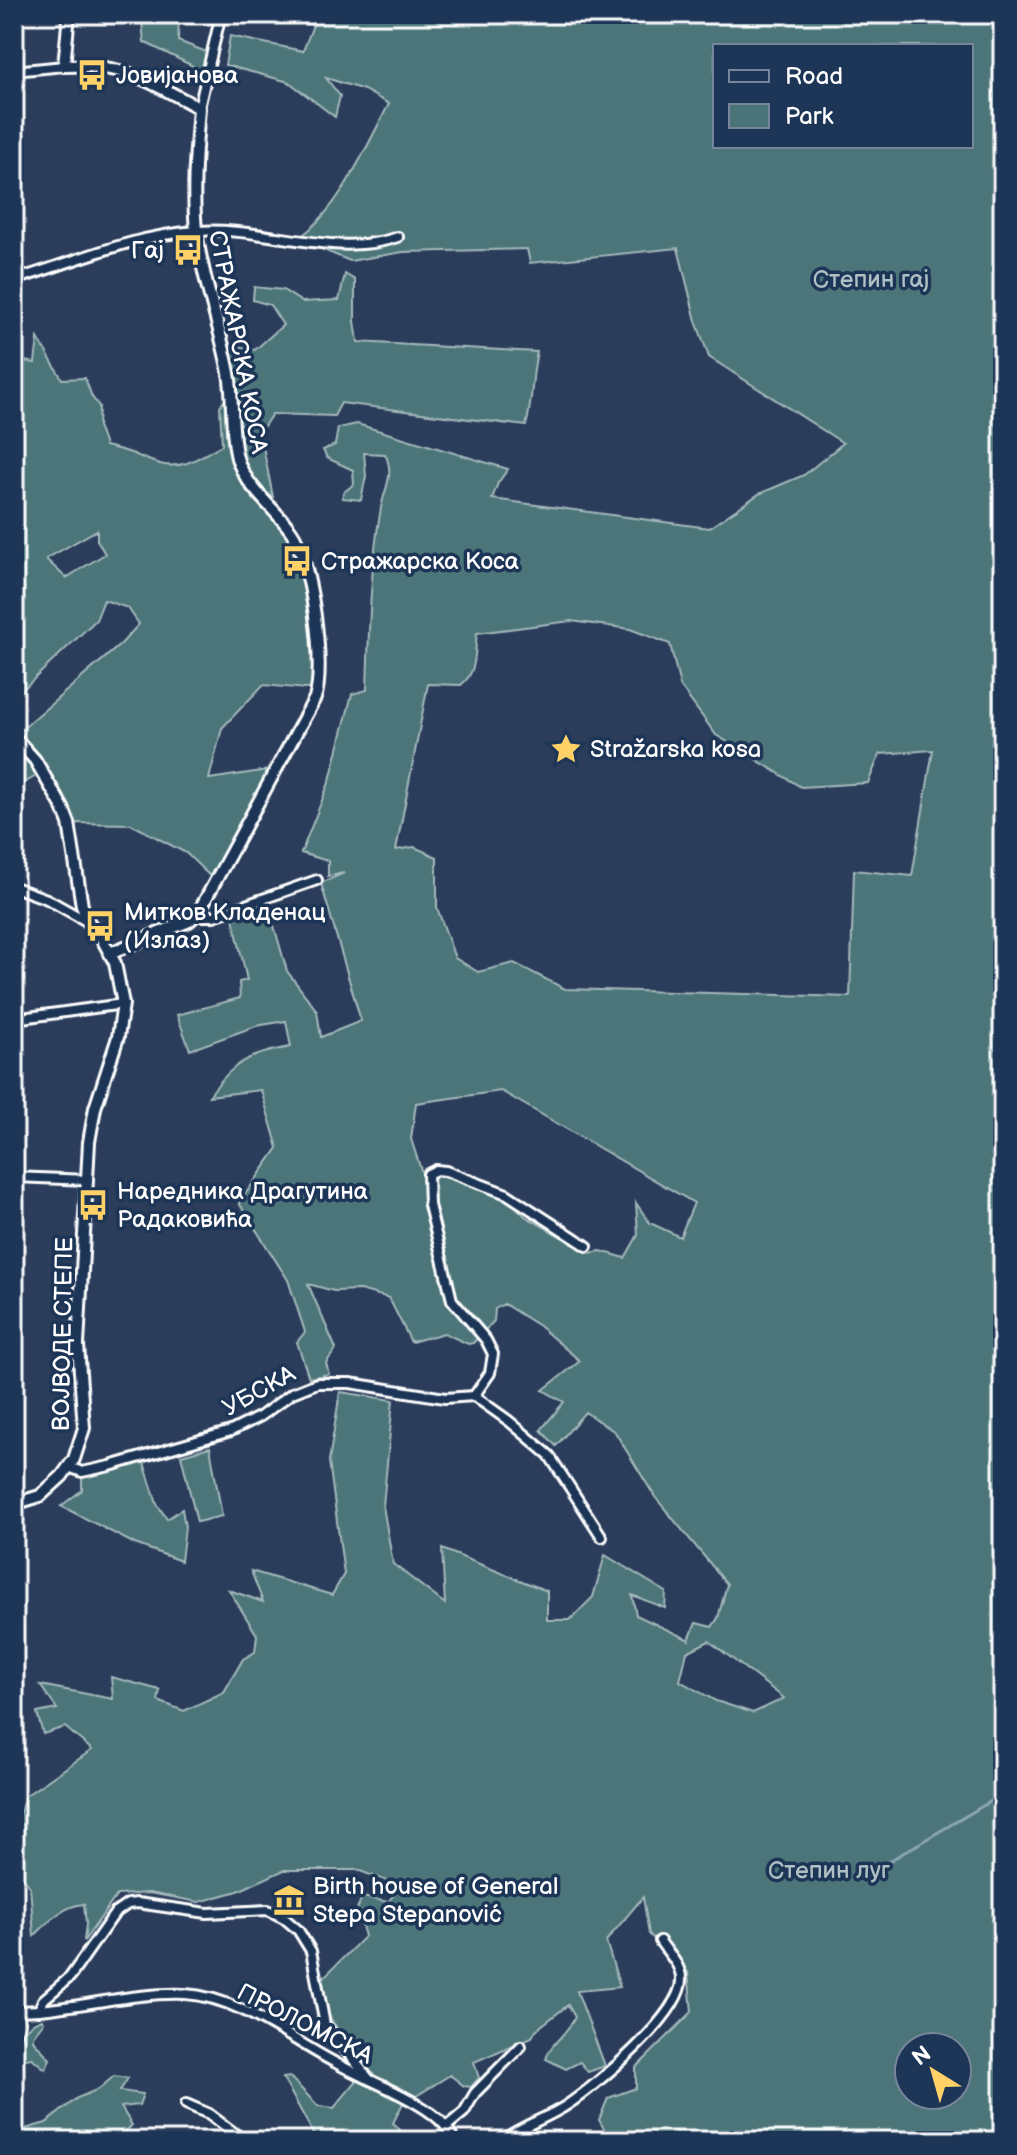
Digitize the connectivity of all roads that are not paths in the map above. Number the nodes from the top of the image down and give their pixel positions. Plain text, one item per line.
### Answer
1 (69, 14) edge
2 (221, 14) edge
3 (64, 66) junction
4 (14, 71) edge
5 (199, 108) junction
6 (196, 231) junction
7 (398, 237) dead end
8 (14, 280) edge
9 (14, 737) edge
10 (317, 880) dead end
11 (14, 887) edge
12 (196, 916) junction
13 (91, 926) junction
14 (110, 953) junction
15 (123, 1004) junction
16 (14, 1019) edge
17 (14, 1177) edge
18 (88, 1180) junction
19 (587, 1246) dead end
20 (474, 1396) junction
21 (69, 1467) junction
22 (14, 1504) edge
23 (602, 1537) dead end
24 (660, 1941) dead end
25 (16, 2008) edge
26 (39, 2010) junction
27 (14, 2036) edge
28 (521, 2046) dead end
29 (369, 2079) junction
30 (186, 2104) dead end
31 (446, 2127) junction
32 (245, 2141) edge
33 (454, 2141) edge
34 (501, 2141) edge

1 - 3 street
2 - 5 street, СТРАЖАРСКА КОСА
3 - 4 street
3 - 5 street
5 - 6 street, СТРАЖАРСКА КОСА
6 - 7 street
6 - 8 street
6 - 12 street, СТРАЖАРСКА КОСА
9 - 13 street, ВОЈВОДЕ СТЕПЕ
10 - 12 street
11 - 13 street
12 - 14 street
13 - 14 street, ВОЈВОДЕ СТЕПЕ
14 - 15 street, ВОЈВОДЕ СТЕПЕ
15 - 16 street
15 - 18 street, ВОЈВОДЕ СТЕПЕ
17 - 18 street
18 - 21 street, ВОЈВОДЕ СТЕПЕ
19 - 20 street
20 - 21 street, УБСКА
20 - 23 street
21 - 22 street, ВОЈВОДЕ СТЕПЕ
24 - 34 street
25 - 26 street, ПРОЛОМСКА
25 - 27 street
26 - 29 street, ПРОЛОМСКА
26 - 29 street
28 - 31 street
29 - 31 street, ПРОЛОМСКА
30 - 32 street
31 - 33 street, ПРОЛОМСКА

